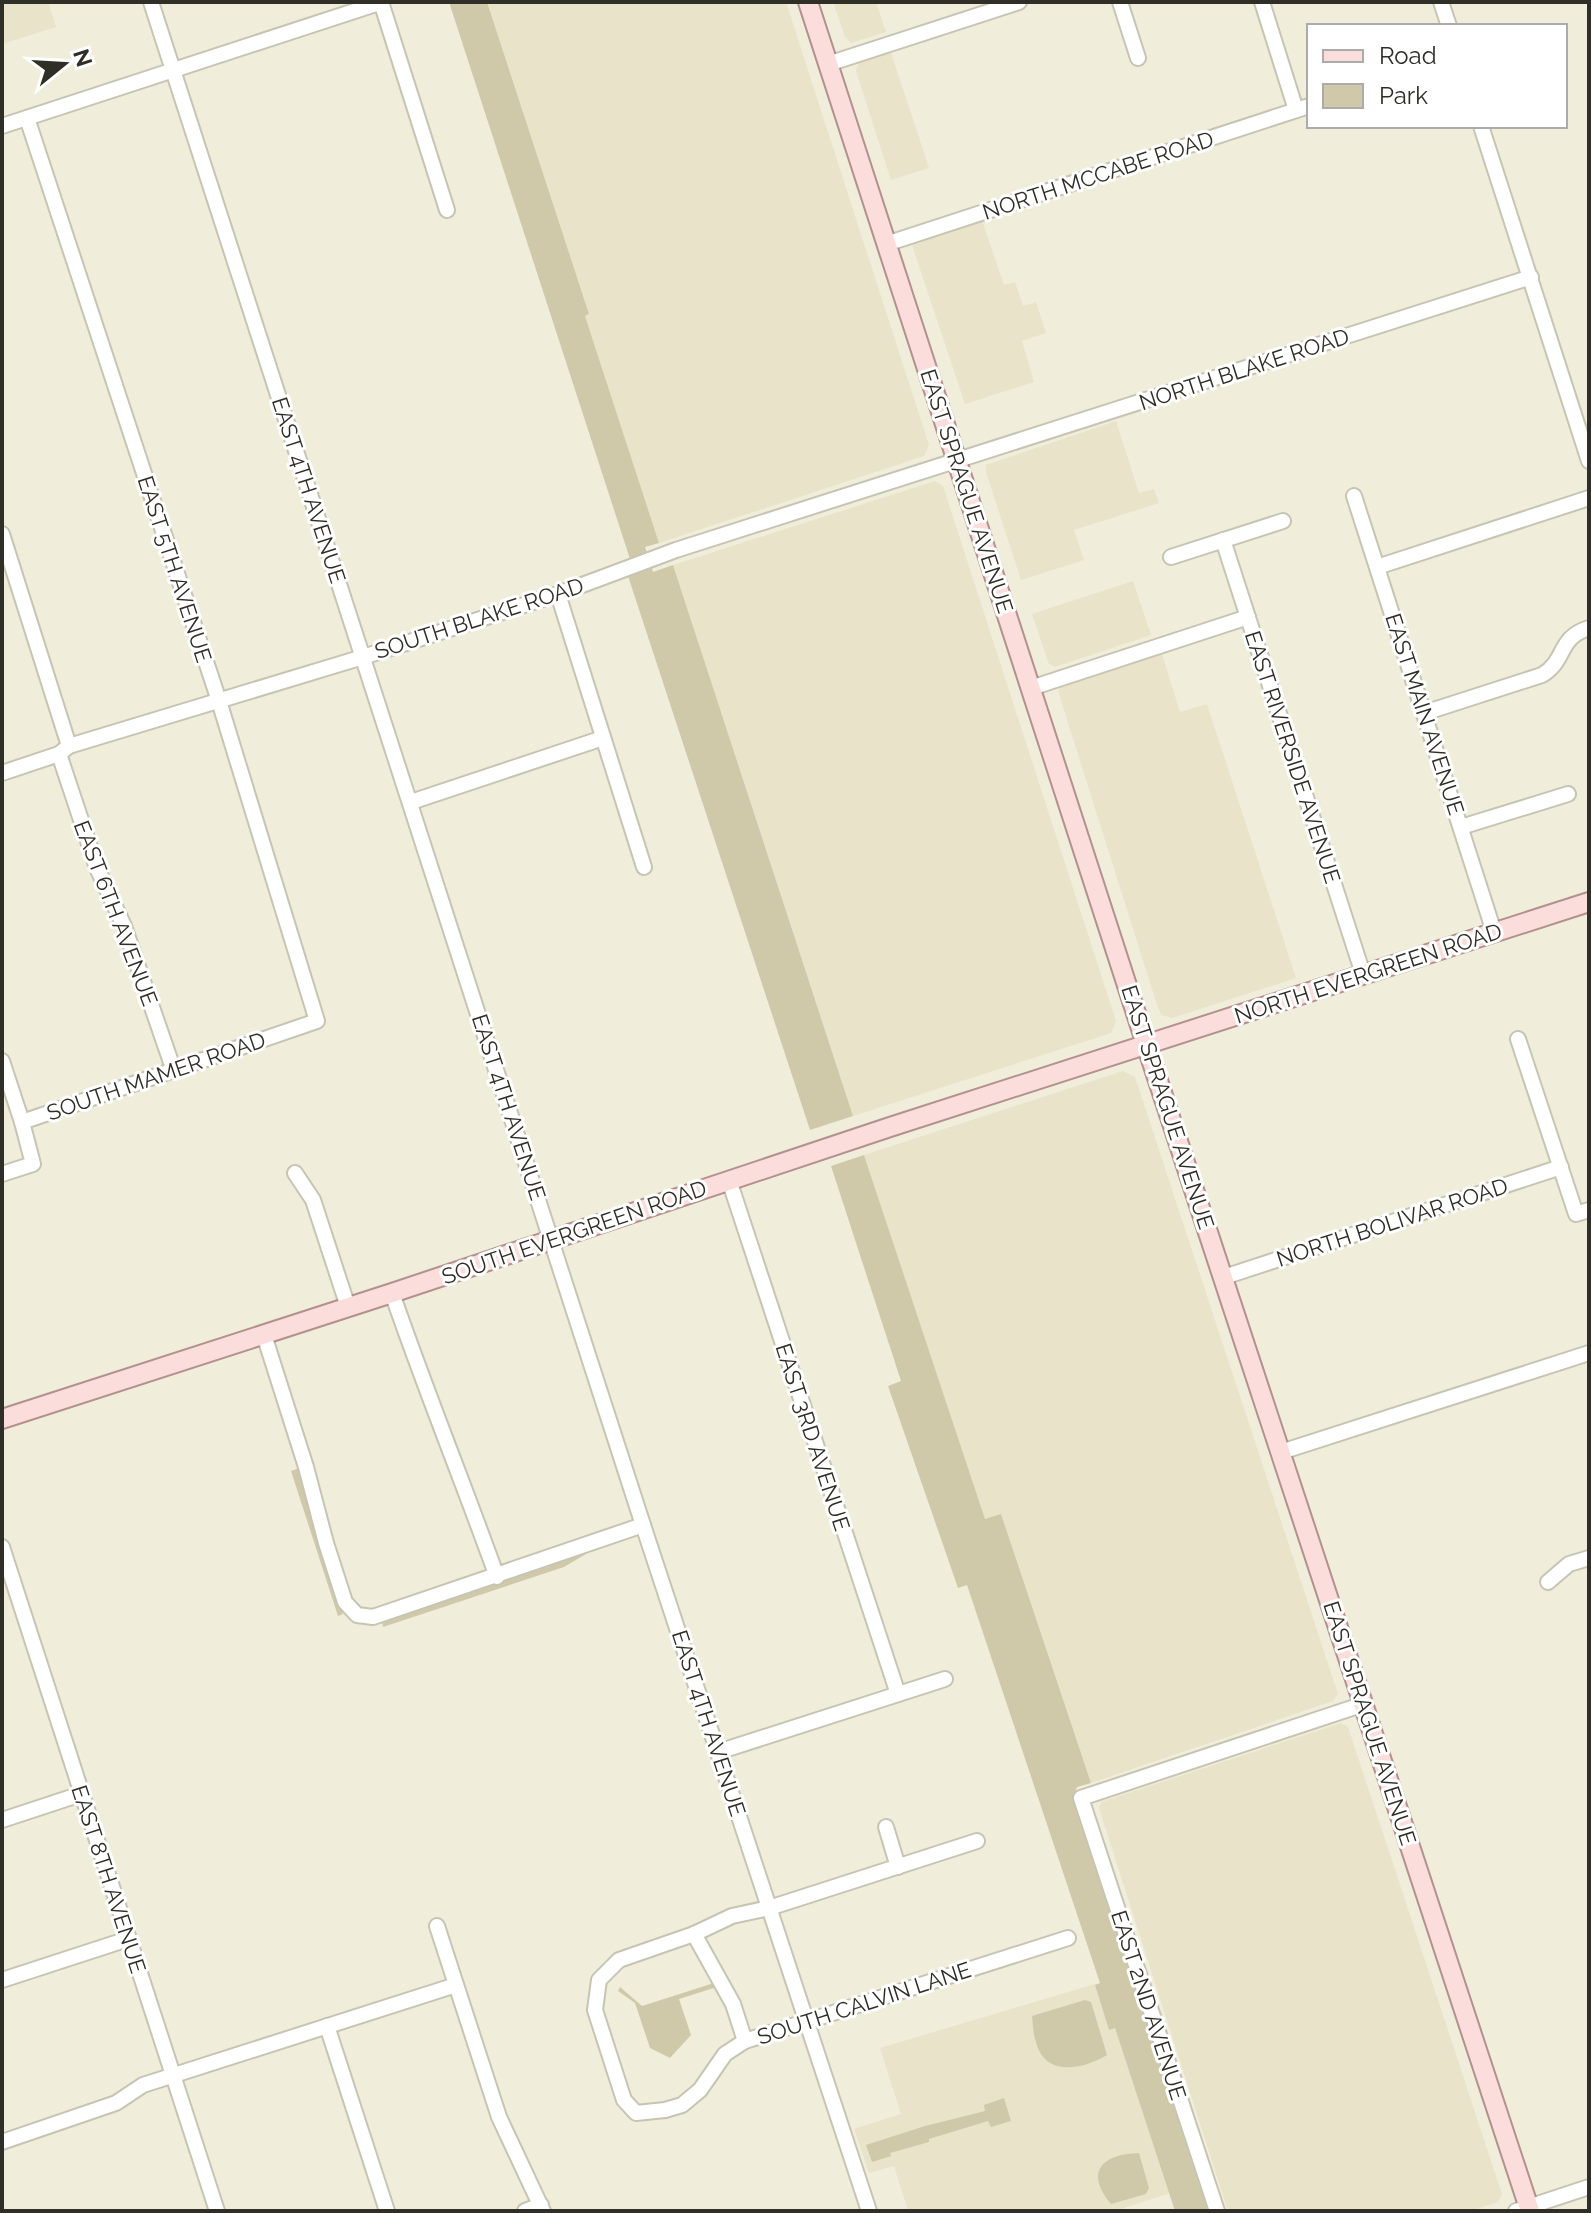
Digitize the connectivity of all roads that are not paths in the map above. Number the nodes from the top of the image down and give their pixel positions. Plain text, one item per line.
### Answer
1 (151, 2) edge
2 (381, 2) edge
3 (808, 2) edge
4 (1019, 2) edge
5 (1120, 2) edge
6 (1262, 2) edge
7 (1441, 2) edge
8 (1448, 24) edge
9 (1138, 58) dead end
10 (828, 64) junction
11 (173, 70) junction
12 (1302, 108) edge
13 (27, 118) junction
14 (2, 126) edge
15 (1482, 128) edge
16 (447, 210) dead end
17 (886, 244) junction
18 (1531, 277) junction
19 (1588, 453) edge
20 (957, 461) junction
21 (1354, 496) dead end
22 (1589, 498) edge
23 (1283, 521) dead end
24 (2, 534) edge
25 (1223, 540) junction
26 (1171, 557) dead end
27 (1377, 567) junction
28 (558, 594) junction
29 (1248, 617) junction
30 (1589, 628) edge
31 (363, 657) junction
32 (1031, 688) junction
33 (219, 701) junction
34 (1424, 713) junction
35 (603, 738) junction
36 (64, 750) junction
37 (2, 773) edge
38 (1568, 794) dead end
39 (411, 802) junction
40 (1461, 827) junction
41 (644, 867) dead end
42 (1589, 902) edge
43 (1494, 932) junction
44 (1363, 974) junction
45 (317, 1021) joint
46 (1518, 1039) dead end
47 (1146, 1044) junction
48 (2, 1061) edge
49 (174, 1071) junction
50 (22, 1122) junction
51 (1561, 1167) junction
52 (295, 1173) dead end
53 (2, 1174) edge
54 (729, 1180) junction
55 (1583, 1212) edge
56 (551, 1238) junction
57 (1224, 1277) junction
58 (392, 1293) junction
59 (348, 1307) junction
60 (264, 1335) junction
61 (1589, 1353) edge
62 (2, 1419) edge
63 (1281, 1452) junction
64 (643, 1525) junction
65 (2, 1547) edge
66 (1589, 1558) edge
67 (497, 1577) junction
68 (1548, 1582) dead end
69 (945, 1679) dead end
70 (898, 1694) junction
71 (1364, 1704) junction
72 (718, 1752) junction
73 (81, 1794) junction
74 (2, 1820) edge
75 (886, 1827) dead end
76 (977, 1841) dead end
77 (898, 1867) junction
78 (769, 1908) junction
79 (437, 1926) dead end
80 (694, 1934) junction
81 (1068, 1938) dead end
82 (128, 1939) junction
83 (2, 1980) edge
84 (456, 1985) junction
85 (807, 2021) junction
86 (327, 2026) junction
87 (745, 2041) junction
88 (173, 2076) junction
89 (2, 2142) edge
90 (1589, 2187) edge
91 (542, 2208) edge
92 (1525, 2210) edge
93 (217, 2211) edge
94 (387, 2211) edge
95 (525, 2211) edge
96 (869, 2211) edge
97 (1217, 2211) edge

1 - 11 street, EAST 4TH AVENUE
2 - 11 street
2 - 16 street
3 - 10 main road, EAST SPRAGUE AVENUE
4 - 10 street
5 - 9 street
6 - 12 street
7 - 8 street
10 - 17 main road, EAST SPRAGUE AVENUE
11 - 13 street
11 - 31 street, EAST 4TH AVENUE
12 - 17 street, NORTH MCCABE ROAD
13 - 14 street
13 - 33 street, EAST 5TH AVENUE
15 - 18 street
17 - 20 main road, EAST SPRAGUE AVENUE
18 - 19 street
18 - 20 street, NORTH BLAKE ROAD
20 - 28 street, SOUTH BLAKE ROAD
20 - 32 main road, EAST SPRAGUE AVENUE
21 - 27 street, EAST MAIN AVENUE
22 - 27 street
23 - 25 street
24 - 36 street, EAST 6TH AVENUE
25 - 26 street
25 - 29 street, EAST RIVERSIDE AVENUE
27 - 34 street, EAST MAIN AVENUE
28 - 31 street, SOUTH BLAKE ROAD
28 - 35 street
29 - 32 street
29 - 44 street, EAST RIVERSIDE AVENUE
30 - 34 street
31 - 33 street, SOUTH BLAKE ROAD
31 - 39 street, EAST 4TH AVENUE
32 - 47 main road, EAST SPRAGUE AVENUE
33 - 36 street, SOUTH BLAKE ROAD
33 - 45 street, EAST 5TH AVENUE
34 - 40 street, EAST MAIN AVENUE
35 - 39 street
35 - 41 street
36 - 37 street, SOUTH BLAKE ROAD
36 - 49 street, EAST 6TH AVENUE
38 - 40 street
39 - 56 street, EAST 4TH AVENUE
40 - 43 street, EAST MAIN AVENUE
42 - 43 main road, NORTH EVERGREEN ROAD
43 - 44 main road, NORTH EVERGREEN ROAD
44 - 47 main road, NORTH EVERGREEN ROAD
45 - 49 street, SOUTH MAMER ROAD
46 - 51 street
47 - 54 main road, SOUTH EVERGREEN ROAD
47 - 57 main road, EAST SPRAGUE AVENUE
48 - 50 street
49 - 50 street, SOUTH MAMER ROAD
50 - 53 street, SOUTH MAMER ROAD
51 - 55 street
51 - 57 street, NORTH BOLIVAR ROAD
52 - 59 street
54 - 56 main road, SOUTH EVERGREEN ROAD
54 - 70 street, EAST 3RD AVENUE
56 - 58 main road, SOUTH EVERGREEN ROAD
56 - 64 street, EAST 4TH AVENUE
57 - 63 main road, EAST SPRAGUE AVENUE
58 - 59 main road, SOUTH EVERGREEN ROAD
58 - 67 street
59 - 60 main road, SOUTH EVERGREEN ROAD
60 - 62 main road, SOUTH EVERGREEN ROAD
60 - 67 street
61 - 63 street
63 - 71 main road, EAST SPRAGUE AVENUE
64 - 67 street
64 - 72 street, EAST 4TH AVENUE
65 - 73 street, EAST 8TH AVENUE
66 - 68 street
69 - 70 street
70 - 72 street
71 - 92 main road, EAST SPRAGUE AVENUE
71 - 97 street, EAST 2ND AVENUE
72 - 78 street, EAST 4TH AVENUE
73 - 74 street
73 - 82 street, EAST 8TH AVENUE
75 - 77 street
76 - 77 street
77 - 78 street
78 - 80 street
78 - 85 street, EAST 4TH AVENUE
79 - 84 street
80 - 87 street
80 - 87 street, SOUTH CALVIN LANE
81 - 85 street, SOUTH CALVIN LANE
82 - 83 street
82 - 88 street, EAST 8TH AVENUE
84 - 86 street
84 - 91 street
85 - 87 street, SOUTH CALVIN LANE
85 - 96 street, EAST 4TH AVENUE
86 - 88 street
86 - 94 street
88 - 89 street
88 - 93 street, EAST 8TH AVENUE
90 - 92 street
91 - 95 street

